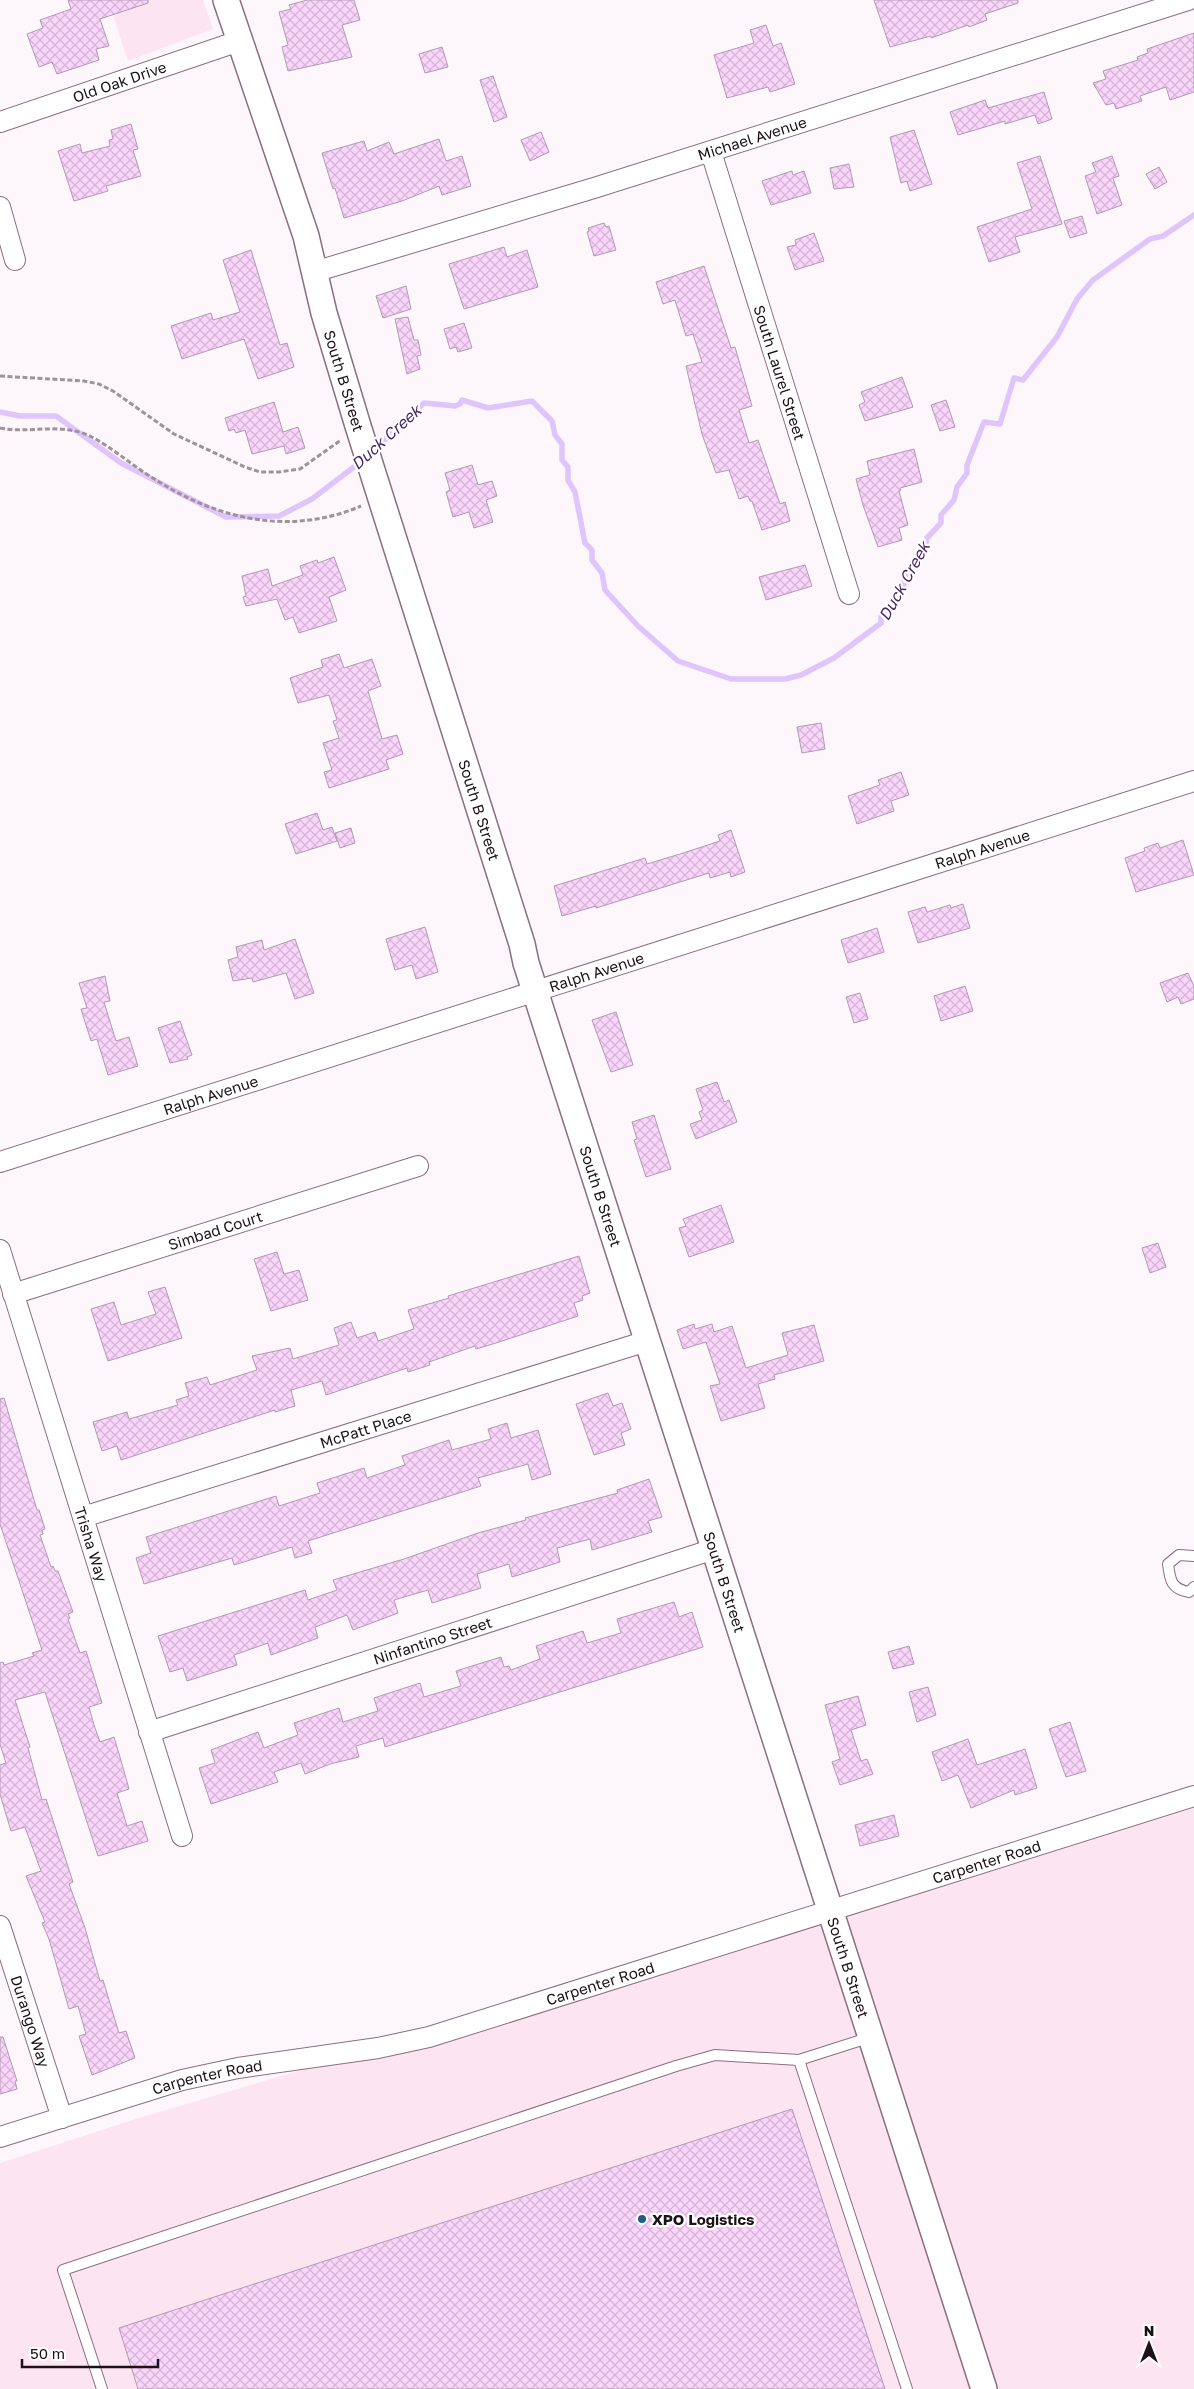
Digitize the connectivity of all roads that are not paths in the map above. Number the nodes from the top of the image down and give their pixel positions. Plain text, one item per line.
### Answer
1 (226, 0) edge
2 (1188, 0) edge
3 (239, 41) junction
4 (0, 122) edge
5 (711, 152) junction
6 (0, 207) edge
7 (15, 260) dead end
8 (314, 272) junction
9 (849, 594) dead end
10 (1194, 782) edge
11 (536, 991) junction
12 (0, 1162) edge
13 (418, 1166) dead end
14 (0, 1250) edge
15 (13, 1294) junction
16 (647, 1341) junction
17 (83, 1517) junction
18 (714, 1549) junction
19 (1194, 1556) edge
20 (1194, 1587) edge
21 (149, 1732) junction
22 (1194, 1796) edge
23 (182, 1836) dead end
24 (832, 1911) junction
25 (0, 1928) edge
26 (872, 2037) junction
27 (799, 2060) junction
28 (62, 2118) junction
29 (0, 2138) edge
30 (102, 2389) edge
31 (907, 2389) edge
32 (984, 2389) edge

1 - 3 street, South B Street
2 - 5 street, Michael Avenue
3 - 4 street, Old Oak Drive
3 - 8 street, South B Street
5 - 8 street, Michael Avenue
5 - 9 street, South Laurel Street
6 - 7 street
8 - 11 street, South B Street
10 - 11 street, Ralph Avenue
11 - 12 street, Ralph Avenue
11 - 16 street, South B Street
13 - 15 street, Simbad Court
14 - 15 street, Trisha Way
15 - 17 street, Trisha Way
16 - 17 street, McPatt Place
16 - 18 street, South B Street
17 - 21 street, Trisha Way
18 - 21 street, Ninfantino Street
18 - 24 street, South B Street
19 - 20 lane
21 - 23 street, Trisha Way
22 - 24 street, Carpenter Road
24 - 26 street, South B Street
24 - 28 street, Carpenter Road
25 - 28 street, Durango Way
26 - 27 lane
26 - 32 street, South B Street
27 - 30 lane
27 - 31 lane
28 - 29 street, Carpenter Road

